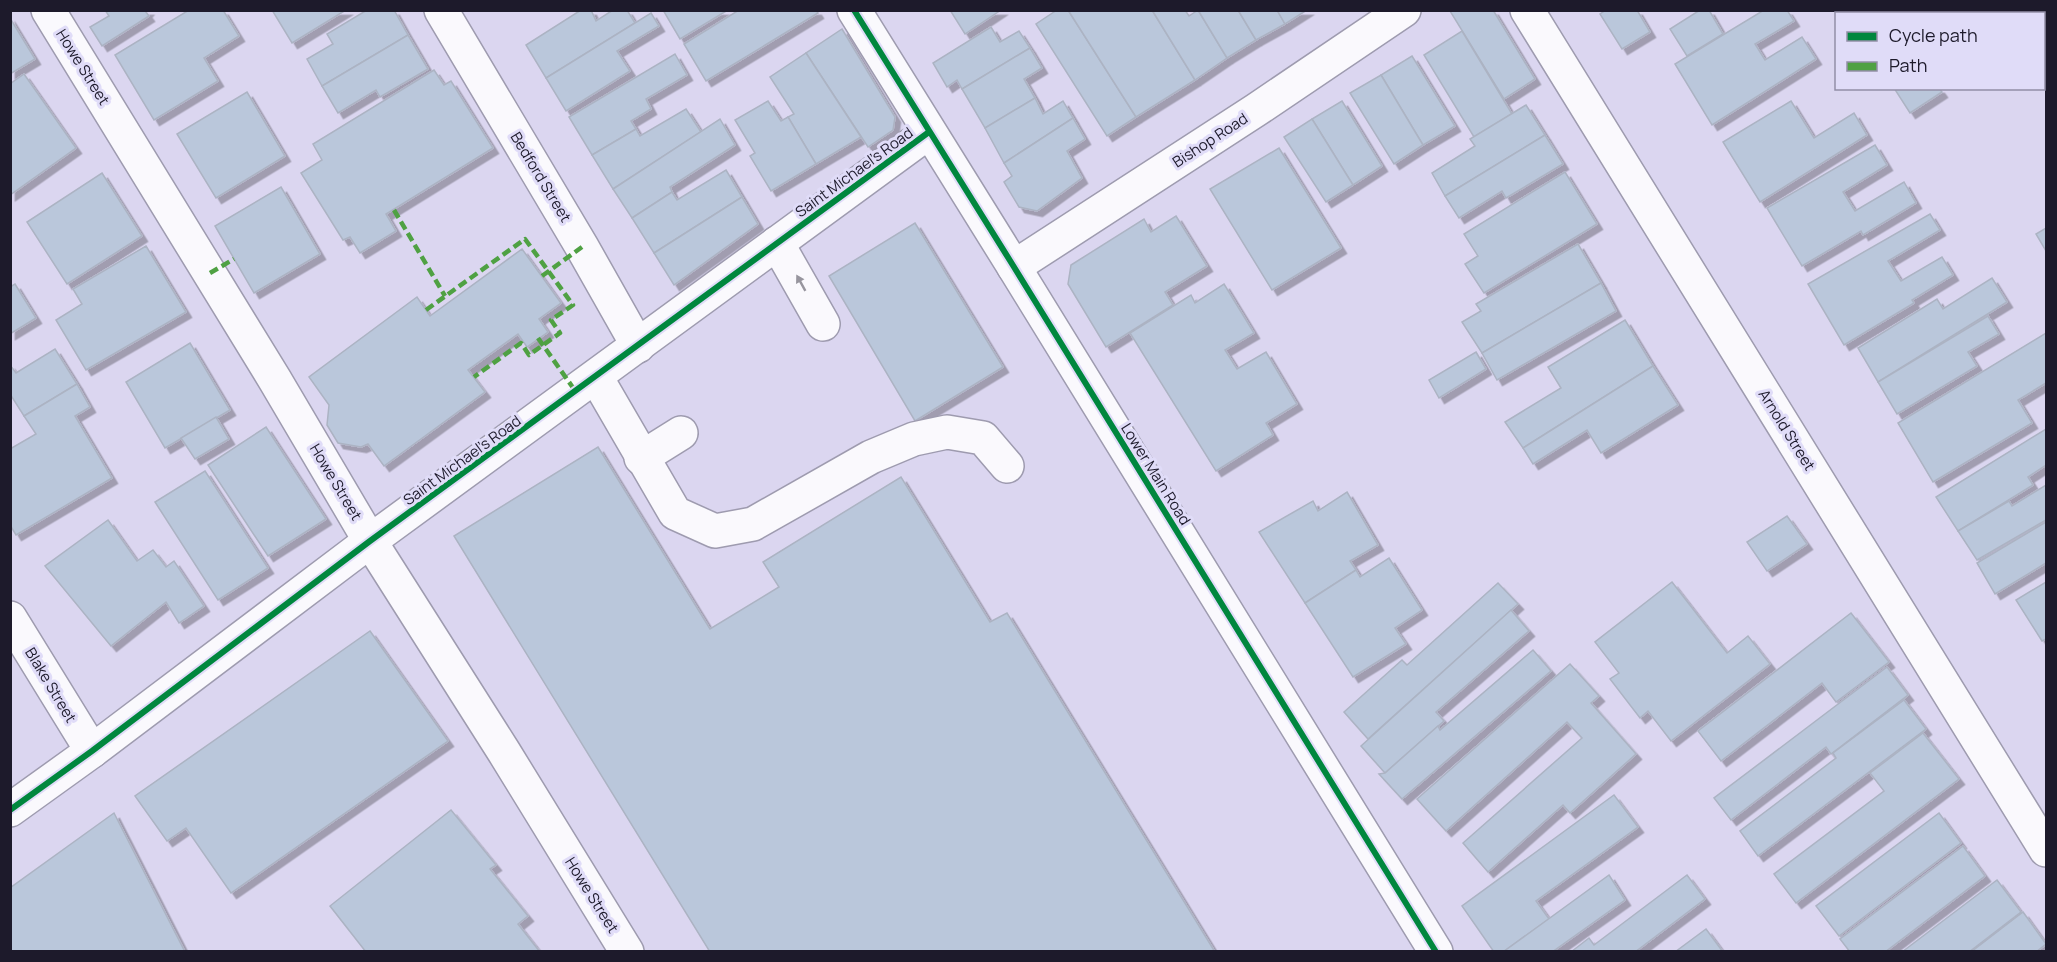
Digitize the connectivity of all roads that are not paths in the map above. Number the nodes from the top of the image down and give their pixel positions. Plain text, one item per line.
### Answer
1 (48, 10) edge
2 (441, 10) edge
3 (854, 10) edge
4 (1404, 10) edge
5 (1527, 10) edge
6 (929, 132) junction
7 (777, 243) junction
8 (1014, 267) junction
9 (823, 324) dead end
10 (638, 346) junction
11 (596, 377) junction
12 (681, 433) dead end
13 (641, 458) junction
14 (1007, 466) dead end
15 (370, 541) junction
16 (10, 618) edge
17 (92, 751) junction
18 (10, 810) edge
19 (2046, 850) edge
20 (627, 951) edge
21 (1436, 951) edge

1 - 15 street, Howe Street
2 - 10 street, Bedford Street
3 - 6 street, Lower Main Road
4 - 8 street, Bishop Road
5 - 19 street, Arnold Street
6 - 7 street, Saint Michael's Road
6 - 8 street, Lower Main Road
9 -> 7 street
7 - 10 street, Saint Michael's Road
8 - 21 street, Lower Main Road
10 - 11 street, Saint Michael's Road
11 - 13 street
11 - 15 street, Saint Michael's Road
12 - 13 street
13 - 14 street
15 - 17 street, Saint Michael's Road
15 - 20 street, Howe Street
16 - 17 street, Blake Street
17 - 18 street, Saint Michael's Road

